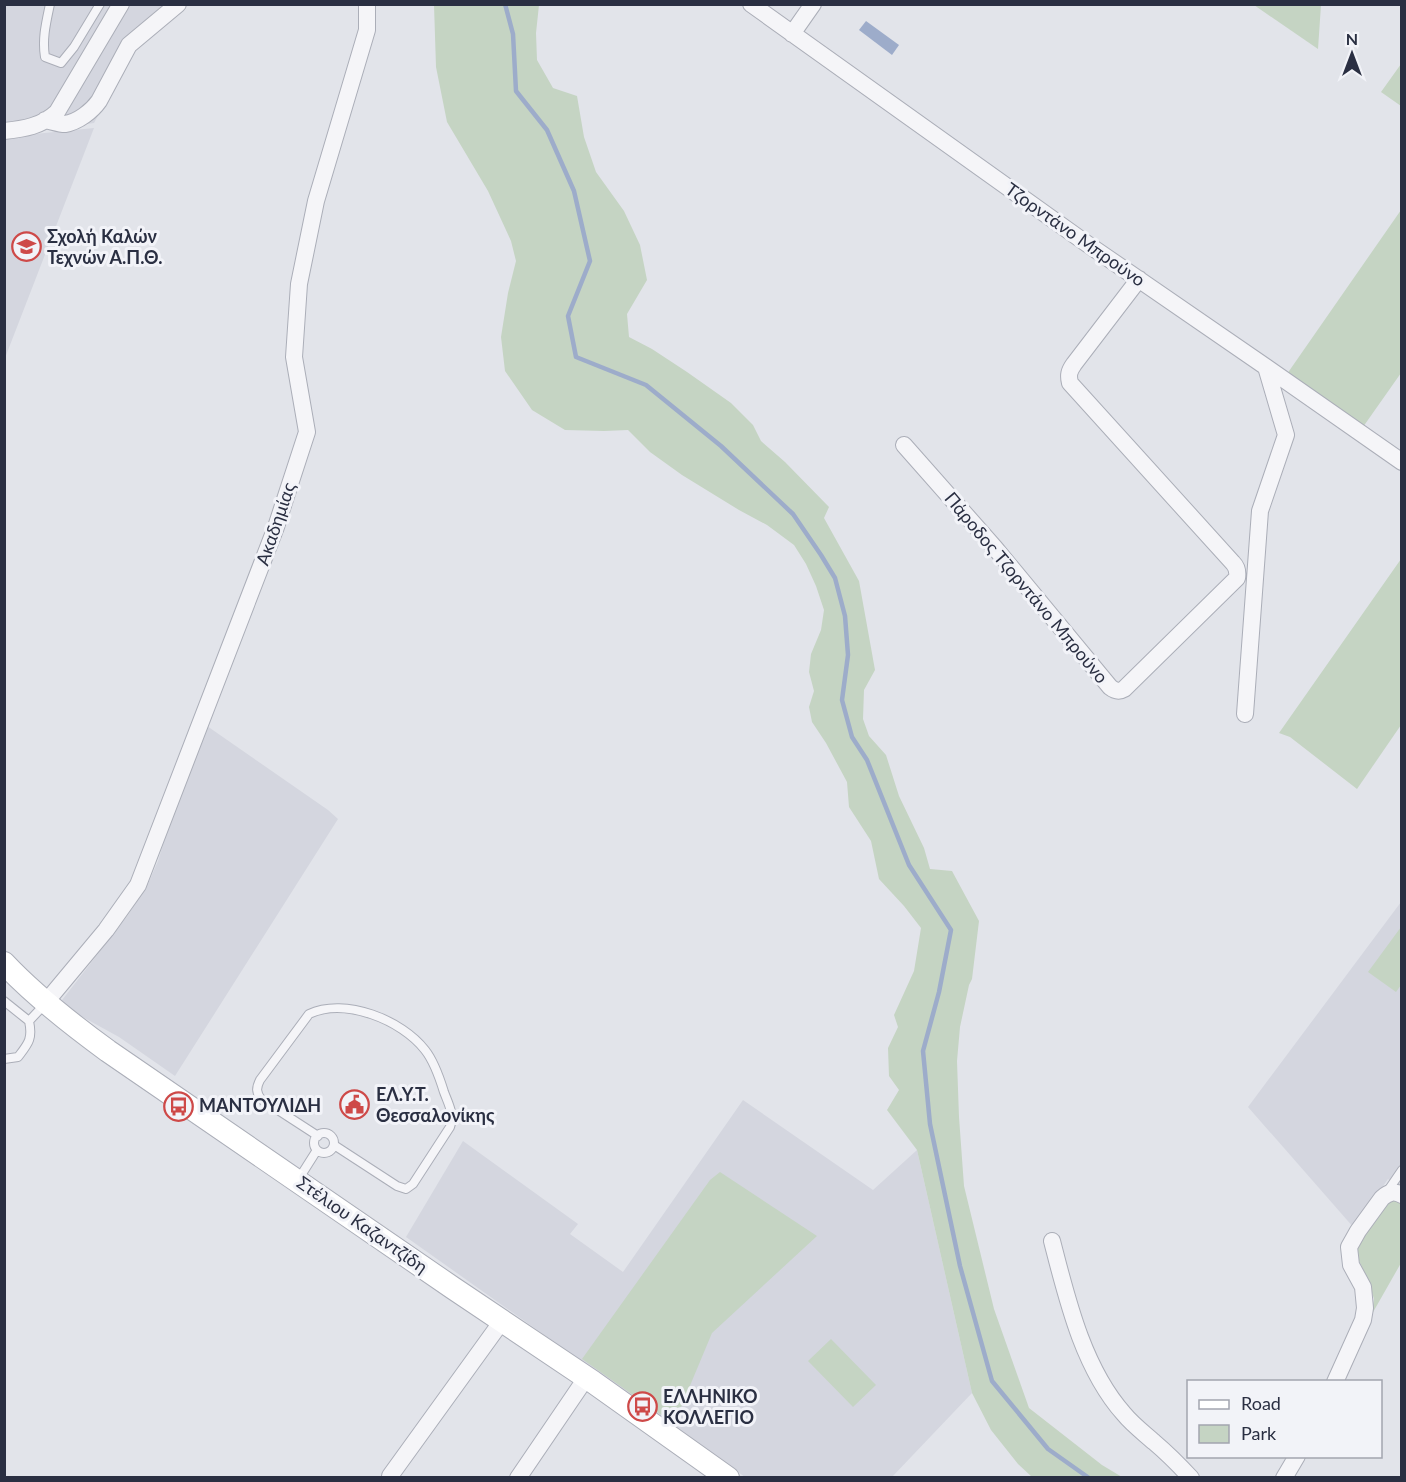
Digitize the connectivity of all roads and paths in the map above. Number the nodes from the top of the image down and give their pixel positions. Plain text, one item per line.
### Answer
1 (50, 4) edge
2 (100, 4) edge
3 (121, 4) edge
4 (177, 4) edge
5 (367, 4) edge
6 (751, 4) edge
7 (813, 4) edge
8 (792, 34) junction
9 (45, 120) junction
10 (4, 131) edge
11 (1140, 279) junction
12 (1266, 367) junction
13 (904, 445) dead end
14 (1401, 462) edge
15 (1245, 714) dead end
16 (4, 963) edge
17 (4, 1001) edge
18 (46, 1002) junction
19 (30, 1021) junction
20 (4, 1059) edge
21 (318, 1136) junction
22 (334, 1145) junction
23 (317, 1150) junction
24 (1401, 1170) edge
25 (297, 1181) junction
26 (1401, 1195) edge
27 (1382, 1198) junction
28 (1052, 1241) dead end
29 (502, 1321) junction
30 (586, 1378) junction
31 (1336, 1380) edge
32 (1296, 1458) edge
33 (390, 1476) dead end
34 (726, 1477) edge
35 (518, 1478) edge
36 (1191, 1478) edge
37 (1284, 1478) edge

1 - 2 lane
3 - 9 street
4 - 9 street
5 - 18 street, Ακαδημίας
6 - 8 street, Τζορντάνο Μπρούνο
7 - 8 street
8 - 11 street, Τζορντάνο Μπρούνο
9 - 10 street
11 - 12 street, Τζορντάνο Μπρούνο
11 - 13 street, Πάροδος Τζορντάνο Μπρούνο
12 - 14 street, Τζορντάνο Μπρούνο
12 - 15 street
16 - 18 main road, Στέλιου Καζαντζίδη
17 - 19 lane
18 - 19 lane
18 - 25 main road, Στέλιου Καζαντζίδη
19 - 20 lane
21 - 22 lane
21 - 22 lane
21 - 23 lane
22 - 23 lane
23 - 25 lane
24 - 27 lane
25 - 29 main road, Στέλιου Καζαντζίδη
26 - 27 street
27 - 31 street
28 - 36 street
29 - 30 main road, Στέλιου Καζαντζίδη
29 - 33 street
30 - 34 main road, Στέλιου Καζαντζίδη
30 - 35 street
32 - 37 street

